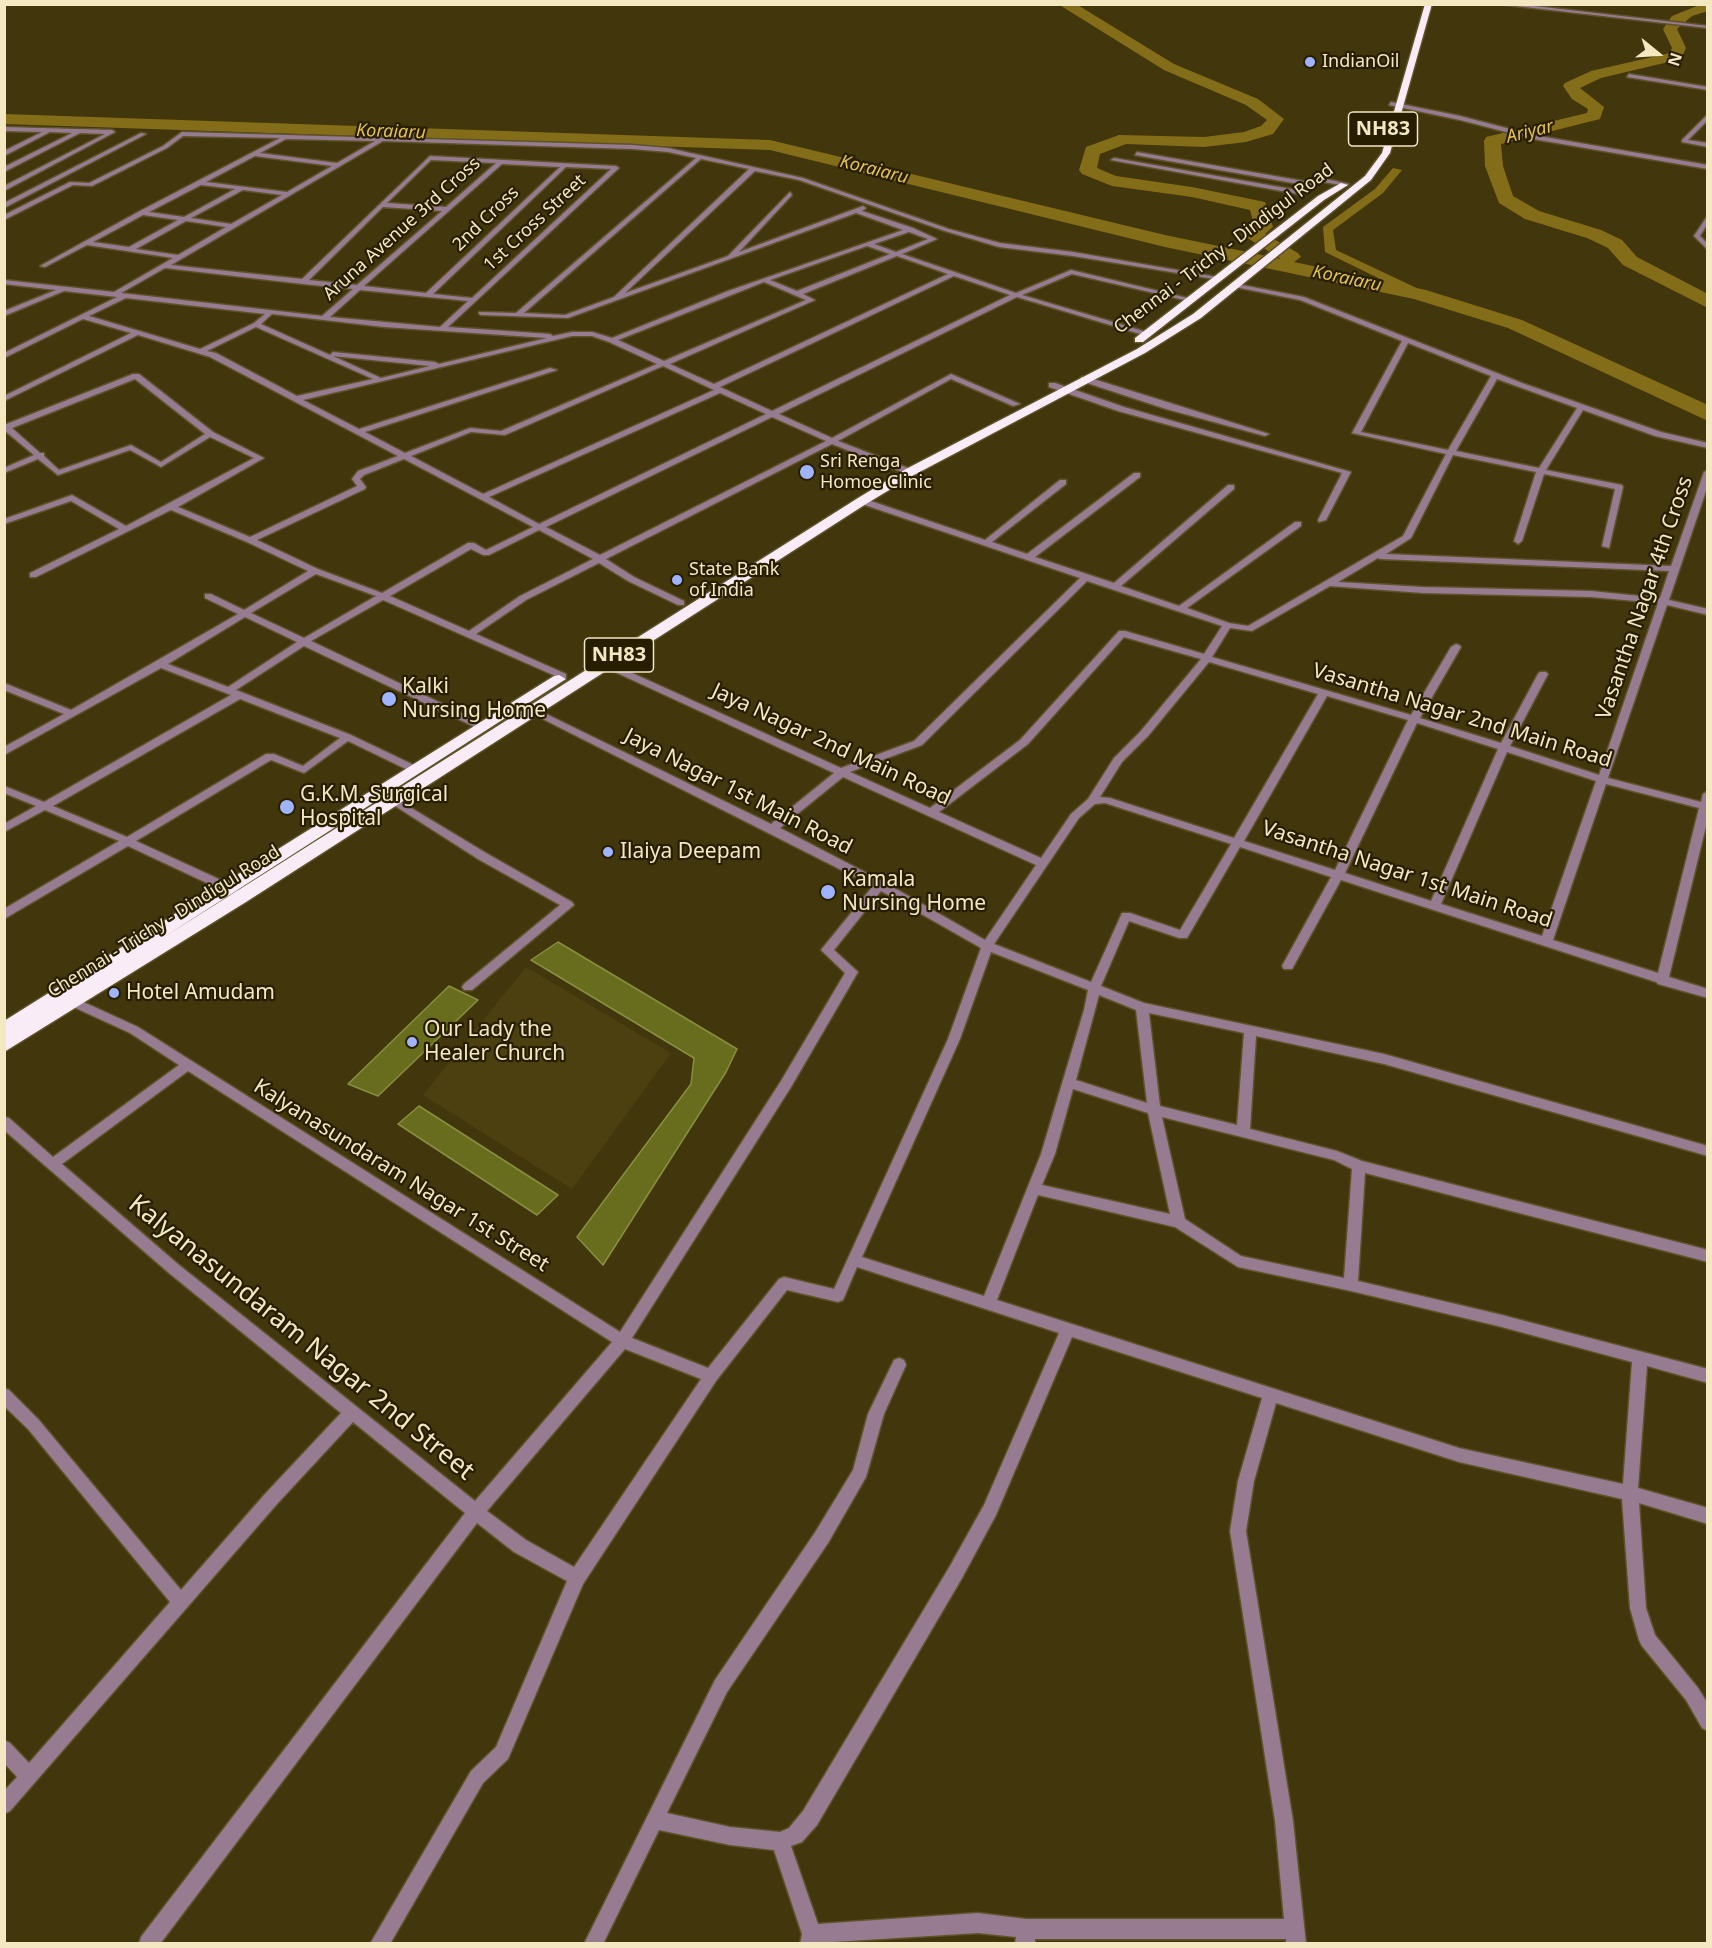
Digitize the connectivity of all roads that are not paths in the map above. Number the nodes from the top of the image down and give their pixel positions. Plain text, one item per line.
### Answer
1 (1421, 4) edge
2 (1429, 4) edge
3 (1500, 4) edge
4 (1707, 27) edge
5 (1629, 76) dead end
6 (1707, 89) edge
7 (1395, 104) junction
8 (1707, 116) edge
9 (4, 129) edge
10 (49, 131) junction
11 (80, 132) junction
12 (143, 134) dead end
13 (284, 138) junction
14 (381, 140) junction
15 (1378, 145) dead end
16 (1707, 145) edge
17 (4, 154) edge
18 (253, 154) junction
19 (1137, 154) dead end
20 (701, 156) junction
21 (1114, 160) dead end
22 (502, 161) junction
23 (1367, 162) dead end
24 (338, 165) junction
25 (565, 165) junction
26 (1707, 167) edge
27 (754, 168) junction
28 (4, 170) edge
29 (199, 183) junction
30 (1310, 184) junction
31 (1346, 184) junction
32 (6, 186) edge
33 (242, 188) junction
34 (37, 189) junction
35 (55, 191) junction
36 (289, 194) junction
37 (790, 194) dead end
38 (383, 205) junction
39 (873, 205) junction
40 (4, 206) edge
41 (446, 209) junction
42 (857, 211) junction
43 (140, 213) junction
44 (1707, 217) edge
45 (4, 218) edge
46 (186, 220) junction
47 (230, 226) junction
48 (911, 229) junction
49 (87, 243) junction
50 (867, 244) junction
51 (1707, 248) edge
52 (129, 250) junction
53 (896, 254) junction
54 (179, 257) junction
55 (730, 257) junction
56 (43, 266) dead end
57 (164, 266) junction
58 (954, 274) junction
59 (1223, 276) junction
60 (764, 280) junction
61 (4, 282) edge
62 (303, 282) junction
63 (1240, 283) junction
64 (359, 287) junction
65 (65, 288) junction
66 (117, 293) junction
67 (127, 294) junction
68 (797, 294) junction
69 (428, 295) junction
70 (1016, 295) junction
71 (474, 300) junction
72 (613, 300) junction
73 (1192, 300) junction
74 (481, 313) dead end
75 (4, 314) edge
76 (270, 314) junction
77 (517, 315) junction
78 (84, 317) junction
79 (566, 318) junction
80 (323, 319) junction
81 (256, 324) junction
82 (442, 329) junction
83 (136, 333) junction
84 (572, 334) junction
85 (592, 334) junction
86 (1147, 335) junction
87 (612, 340) junction
88 (1406, 340) junction
89 (203, 350) junction
90 (322, 353) junction
91 (4, 356) edge
92 (662, 362) junction
93 (445, 364) junction
94 (553, 370) dead end
95 (1495, 376) junction
96 (1084, 379) junction
97 (380, 380) junction
98 (1058, 387) junction
99 (719, 388) junction
100 (4, 399) edge
101 (296, 399) junction
102 (1016, 405) junction
103 (1581, 408) junction
104 (773, 412) junction
105 (6, 427) edge
106 (357, 432) junction
107 (210, 434) junction
108 (1265, 434) dead end
109 (832, 441) junction
110 (1707, 446) edge
111 (1451, 452) junction
112 (40, 455) junction
113 (403, 456) junction
114 (904, 470) junction
115 (4, 471) edge
116 (1541, 471) junction
117 (1707, 472) edge
118 (1137, 475) dead end
119 (1063, 482) dead end
120 (1231, 487) dead end
121 (481, 498) junction
122 (862, 501) junction
123 (171, 507) junction
124 (1322, 519) dead end
125 (4, 522) edge
126 (1298, 524) dead end
127 (537, 527) junction
128 (125, 529) junction
129 (250, 540) junction
130 (1518, 541) dead end
131 (986, 543) junction
132 (1606, 546) dead end
133 (1380, 555) junction
134 (1029, 557) junction
135 (598, 558) junction
136 (1674, 569) junction
137 (315, 571) junction
138 (33, 575) dead end
139 (1087, 576) junction
140 (1331, 584) junction
141 (1116, 586) junction
142 (208, 596) dead end
143 (383, 596) junction
144 (1663, 601) junction
145 (681, 603) junction
146 (1182, 608) junction
147 (1707, 612) edge
148 (245, 613) junction
149 (1227, 625) junction
150 (470, 634) junction
151 (305, 641) junction
152 (1456, 647) dead end
153 (1206, 659) junction
154 (600, 661) junction
155 (160, 664) junction
156 (1543, 674) dead end
157 (563, 676) junction
158 (4, 686) edge
159 (228, 691) junction
160 (1324, 693) junction
161 (239, 695) junction
162 (532, 711) junction
163 (73, 714) junction
164 (1414, 719) junction
165 (483, 727) junction
166 (347, 737) junction
167 (1503, 749) junction
168 (4, 752) edge
169 (416, 770) junction
170 (843, 771) junction
171 (1601, 778) junction
172 (4, 789) edge
173 (1707, 794) edge
174 (393, 800) junction
175 (1092, 801) junction
176 (43, 806) junction
177 (1706, 806) edge
178 (931, 813) junction
179 (4, 829) edge
180 (772, 829) junction
181 (130, 842) junction
182 (1238, 842) junction
183 (1041, 863) junction
184 (1338, 875) junction
185 (880, 885) junction
186 (235, 893) junction
187 (1435, 905) junction
188 (4, 915) edge
189 (1547, 940) junction
190 (987, 946) junction
191 (1288, 966) dead end
192 (1662, 981) junction
193 (468, 987) dead end
194 (1094, 989) junction
195 (1707, 994) edge
196 (73, 1002) junction
197 (1142, 1007) junction
198 (4, 1030) edge
199 (1250, 1031) junction
200 (4, 1045) edge
201 (186, 1065) junction
202 (1068, 1082) junction
203 (1154, 1110) junction
204 (4, 1122) edge
205 (1243, 1132) junction
206 (1707, 1151) edge
207 (53, 1164) junction
208 (1359, 1166) junction
209 (1034, 1189) junction
210 (1179, 1222) junction
211 (1707, 1256) edge
212 (853, 1260) junction
213 (1351, 1285) junction
214 (988, 1305) junction
215 (1068, 1330) junction
216 (622, 1341) junction
217 (1640, 1358) junction
218 (899, 1365) dead end
219 (711, 1376) junction
220 (1707, 1376) edge
221 (4, 1395) edge
222 (1270, 1396) junction
223 (352, 1412) junction
224 (1630, 1493) junction
225 (477, 1512) junction
226 (1707, 1516) edge
227 (577, 1578) junction
228 (181, 1603) junction
229 (1707, 1722) edge
230 (4, 1749) edge
231 (28, 1776) junction
232 (4, 1805) edge
233 (655, 1820) junction
234 (780, 1841) junction
235 (1025, 1936) edge
236 (1295, 1936) edge
237 (811, 1939) edge
238 (148, 1944) edge
239 (379, 1944) edge
240 (593, 1944) edge

1 - 7 highway, Chennai - Trichy - Dindigul Road / NH83
2 - 7 highway, Chennai - Trichy - Dindigul Road
3 - 4 street
5 - 6 street
7 - 15 highway, Chennai - Trichy - Dindigul Road / NH83
7 - 26 street
7 - 63 highway, Chennai - Trichy - Dindigul Road / NH83
8 - 16 street
9 - 10 street
10 - 11 street
10 - 17 street
11 - 28 street
11 - 32 street
12 - 34 street
13 - 14 street
13 - 18 street
13 - 35 street
14 - 20 street
14 - 24 street
18 - 24 street
18 - 29 street
19 - 30 street
20 - 27 street
20 - 77 street
21 - 30 street
22 - 25 street
22 - 38 street
22 - 41 street, Aruna Avenue 3rd Cross
23 - 31 highway, Chennai - Trichy - Dindigul Road / NH83
24 - 36 street
25 - 69 street, 2nd Cross
25 - 71 street, 1st Cross Street
27 - 39 street
27 - 72 street
29 - 33 street
29 - 43 street
30 - 31 street
31 - 59 highway, Chennai - Trichy - Dindigul Road / NH83
32 - 34 street
33 - 36 street
33 - 46 street
34 - 35 street
34 - 40 street
35 - 45 street
36 - 47 street
37 - 55 street
38 - 41 street
38 - 62 street
39 - 42 street
39 - 59 street
41 - 64 street, Aruna Avenue 3rd Cross
42 - 48 street
42 - 55 street
43 - 46 street
43 - 49 street
44 - 51 street
46 - 47 street
46 - 52 street
47 - 54 street
48 - 50 street
48 - 53 street
49 - 52 street
49 - 56 street
50 - 53 street
50 - 60 street
52 - 54 street
53 - 58 street
53 - 68 street
54 - 57 street
55 - 72 street
57 - 62 street
57 - 66 street
58 - 70 street
58 - 99 street
59 - 73 highway, Chennai - Trichy - Dindigul Road / NH83
60 - 68 street
60 - 87 street
61 - 65 street
62 - 64 street
63 - 88 street
63 - 96 highway, Chennai - Trichy - Dindigul Road / NH83
64 - 69 street
64 - 80 street, Aruna Avenue 3rd Cross
65 - 66 street
65 - 75 street
66 - 67 street
67 - 76 street
67 - 78 street
68 - 92 street
69 - 71 street
70 - 73 street
70 - 86 street
70 - 104 street
71 - 82 street, 1st Cross Street
72 - 79 street
73 - 86 highway, Chennai - Trichy - Dindigul Road / NH83
74 - 77 street
76 - 80 street
76 - 81 street
77 - 79 street
78 - 83 street
78 - 91 street
79 - 85 street
80 - 82 street
81 - 89 street
81 - 90 street
82 - 84 street
83 - 89 street
83 - 100 street
84 - 85 street
84 - 93 street
85 - 87 street
86 - 98 highway, Chennai - Trichy - Dindigul Road / NH83
87 - 92 street
88 - 95 street
88 - 111 street
89 - 101 street
90 - 93 street
90 - 97 street
92 - 99 street
92 - 113 street
93 - 97 street
94 - 106 street
95 - 103 street
95 - 111 street
96 - 98 highway, Chennai - Trichy - Dindigul Road / NH83
96 - 108 street
97 - 101 street
98 - 102 highway, Chennai - Trichy - Dindigul Road / NH83
98 - 114 highway, Chennai - Trichy - Dindigul Road / NH83
98 - 124 street
99 - 104 street
99 - 121 street
101 - 106 street
102 - 109 street
102 - 114 highway, Chennai - Trichy - Dindigul Road / NH83
103 - 110 street
103 - 116 street
104 - 109 street
104 - 127 street
105 - 107 street
105 - 112 street
106 - 113 street
107 - 112 street
107 - 123 street
109 - 114 street
109 - 135 street
111 - 116 street
111 - 133 street
112 - 115 street
113 - 121 street
113 - 129 street
114 - 122 highway, Chennai - Trichy - Dindigul Road / NH83
114 - 145 highway, Chennai - Trichy - Dindigul Road / NH83
116 - 130 street
116 - 132 street
117 - 136 street, Vasantha Nagar 4th Cross
118 - 134 street
119 - 131 street
120 - 141 street
121 - 127 street
122 - 131 street
122 - 154 highway, Chennai - Trichy - Dindigul Road / NH83
123 - 128 street
123 - 129 street
125 - 128 street
126 - 146 street
127 - 135 street
127 - 143 street
128 - 138 street
129 - 137 street
131 - 134 street
133 - 136 street
133 - 140 street
134 - 139 street
135 - 145 street
135 - 150 street
136 - 144 street, Vasantha Nagar 4th Cross
137 - 143 street
137 - 148 street
139 - 141 street
139 - 170 street
140 - 144 street
140 - 149 street
141 - 146 street
142 - 148 street
143 - 150 street
143 - 151 street
144 - 147 street
144 - 171 street, Vasantha Nagar 4th Cross
145 - 154 highway, Chennai - Trichy - Dindigul Road / NH83
146 - 149 street
148 - 151 street
148 - 155 street
149 - 153 street
150 - 157 street
151 - 159 street
151 - 165 street
152 - 164 street
153 - 160 street, Vasantha Nagar 2nd Main Road
153 - 175 street
153 - 178 street, Vasantha Nagar 2nd Main Road
154 - 157 highway, Chennai - Trichy - Dindigul Road / NH83
154 - 162 highway, Chennai - Trichy - Dindigul Road / NH83
154 - 170 street, Jaya Nagar 2nd Main Road
155 - 159 street
155 - 163 street
156 - 167 street
157 - 165 highway, Chennai - Trichy - Dindigul Road / NH83
158 - 163 street
159 - 161 street
160 - 164 street, Vasantha Nagar 2nd Main Road
160 - 182 street
161 - 166 street
161 - 176 street
162 - 174 highway, Chennai - Trichy - Dindigul Road / NH83
162 - 180 street, Jaya Nagar 1st Main Road
163 - 168 street
164 - 167 street, Vasantha Nagar 2nd Main Road
164 - 184 street
165 - 169 highway, Chennai - Trichy - Dindigul Road / NH83
166 - 169 street
166 - 181 street
167 - 171 street, Vasantha Nagar 2nd Main Road
167 - 187 street
169 - 186 highway, Chennai - Trichy - Dindigul Road / NH83
170 - 178 street, Jaya Nagar 2nd Main Road
170 - 180 street
171 - 177 street, Vasantha Nagar 2nd Main Road
171 - 189 street, Vasantha Nagar 4th Cross
172 - 176 street
173 - 177 street
174 - 186 highway, Chennai - Trichy - Dindigul Road / NH83
174 - 193 street
175 - 182 street, Vasantha Nagar 1st Main Road
175 - 183 street
176 - 179 street
176 - 181 street
177 - 192 street
178 - 183 street, Jaya Nagar 2nd Main Road
180 - 185 street, Jaya Nagar 1st Main Road
181 - 186 street
181 - 188 street
182 - 184 street, Vasantha Nagar 1st Main Road
182 - 194 street
183 - 190 street
184 - 187 street, Vasantha Nagar 1st Main Road
184 - 191 street
185 - 190 street, Jaya Nagar 1st Main Road
185 - 216 street
186 - 196 highway, Chennai - Trichy - Dindigul Road / NH83
186 - 198 highway, Chennai - Trichy - Dindigul Road / NH83
187 - 189 street, Vasantha Nagar 1st Main Road
189 - 192 street, Vasantha Nagar 1st Main Road
190 - 194 street, Jaya Nagar 1st Main Road
190 - 212 street
192 - 195 street, Vasantha Nagar 1st Main Road
194 - 197 street, Jaya Nagar 1st Main Road
194 - 202 street
196 - 200 highway, Chennai - Trichy - Dindigul Road / NH83
196 - 201 street, Kalyanasundaram Nagar 1st Street
197 - 199 street, Jaya Nagar 1st Main Road
197 - 203 street
199 - 205 street
199 - 206 street, Jaya Nagar 1st Main Road
201 - 207 street
201 - 216 street, Kalyanasundaram Nagar 1st Street
202 - 203 street
202 - 209 street
203 - 205 street
203 - 210 street
204 - 207 street, Kalyanasundaram Nagar 2nd Street
205 - 208 street
207 - 223 street, Kalyanasundaram Nagar 2nd Street
208 - 211 street
208 - 213 street
209 - 210 street
209 - 214 street
210 - 213 street
212 - 214 street
212 - 219 street
213 - 217 street
214 - 215 street
215 - 222 street
215 - 234 street
216 - 219 street, Kalyanasundaram Nagar 1st Street
216 - 225 street
217 - 220 street
217 - 224 street
218 - 233 street
219 - 227 street
221 - 228 street
222 - 224 street
222 - 236 street
223 - 225 street, Kalyanasundaram Nagar 2nd Street
223 - 228 street
224 - 226 street
224 - 229 street
225 - 227 street, Kalyanasundaram Nagar 2nd Street
225 - 238 street
227 - 239 street
228 - 231 street
230 - 231 street
231 - 232 street
233 - 234 street
233 - 240 street
234 - 237 street
235 - 236 street
235 - 237 street

